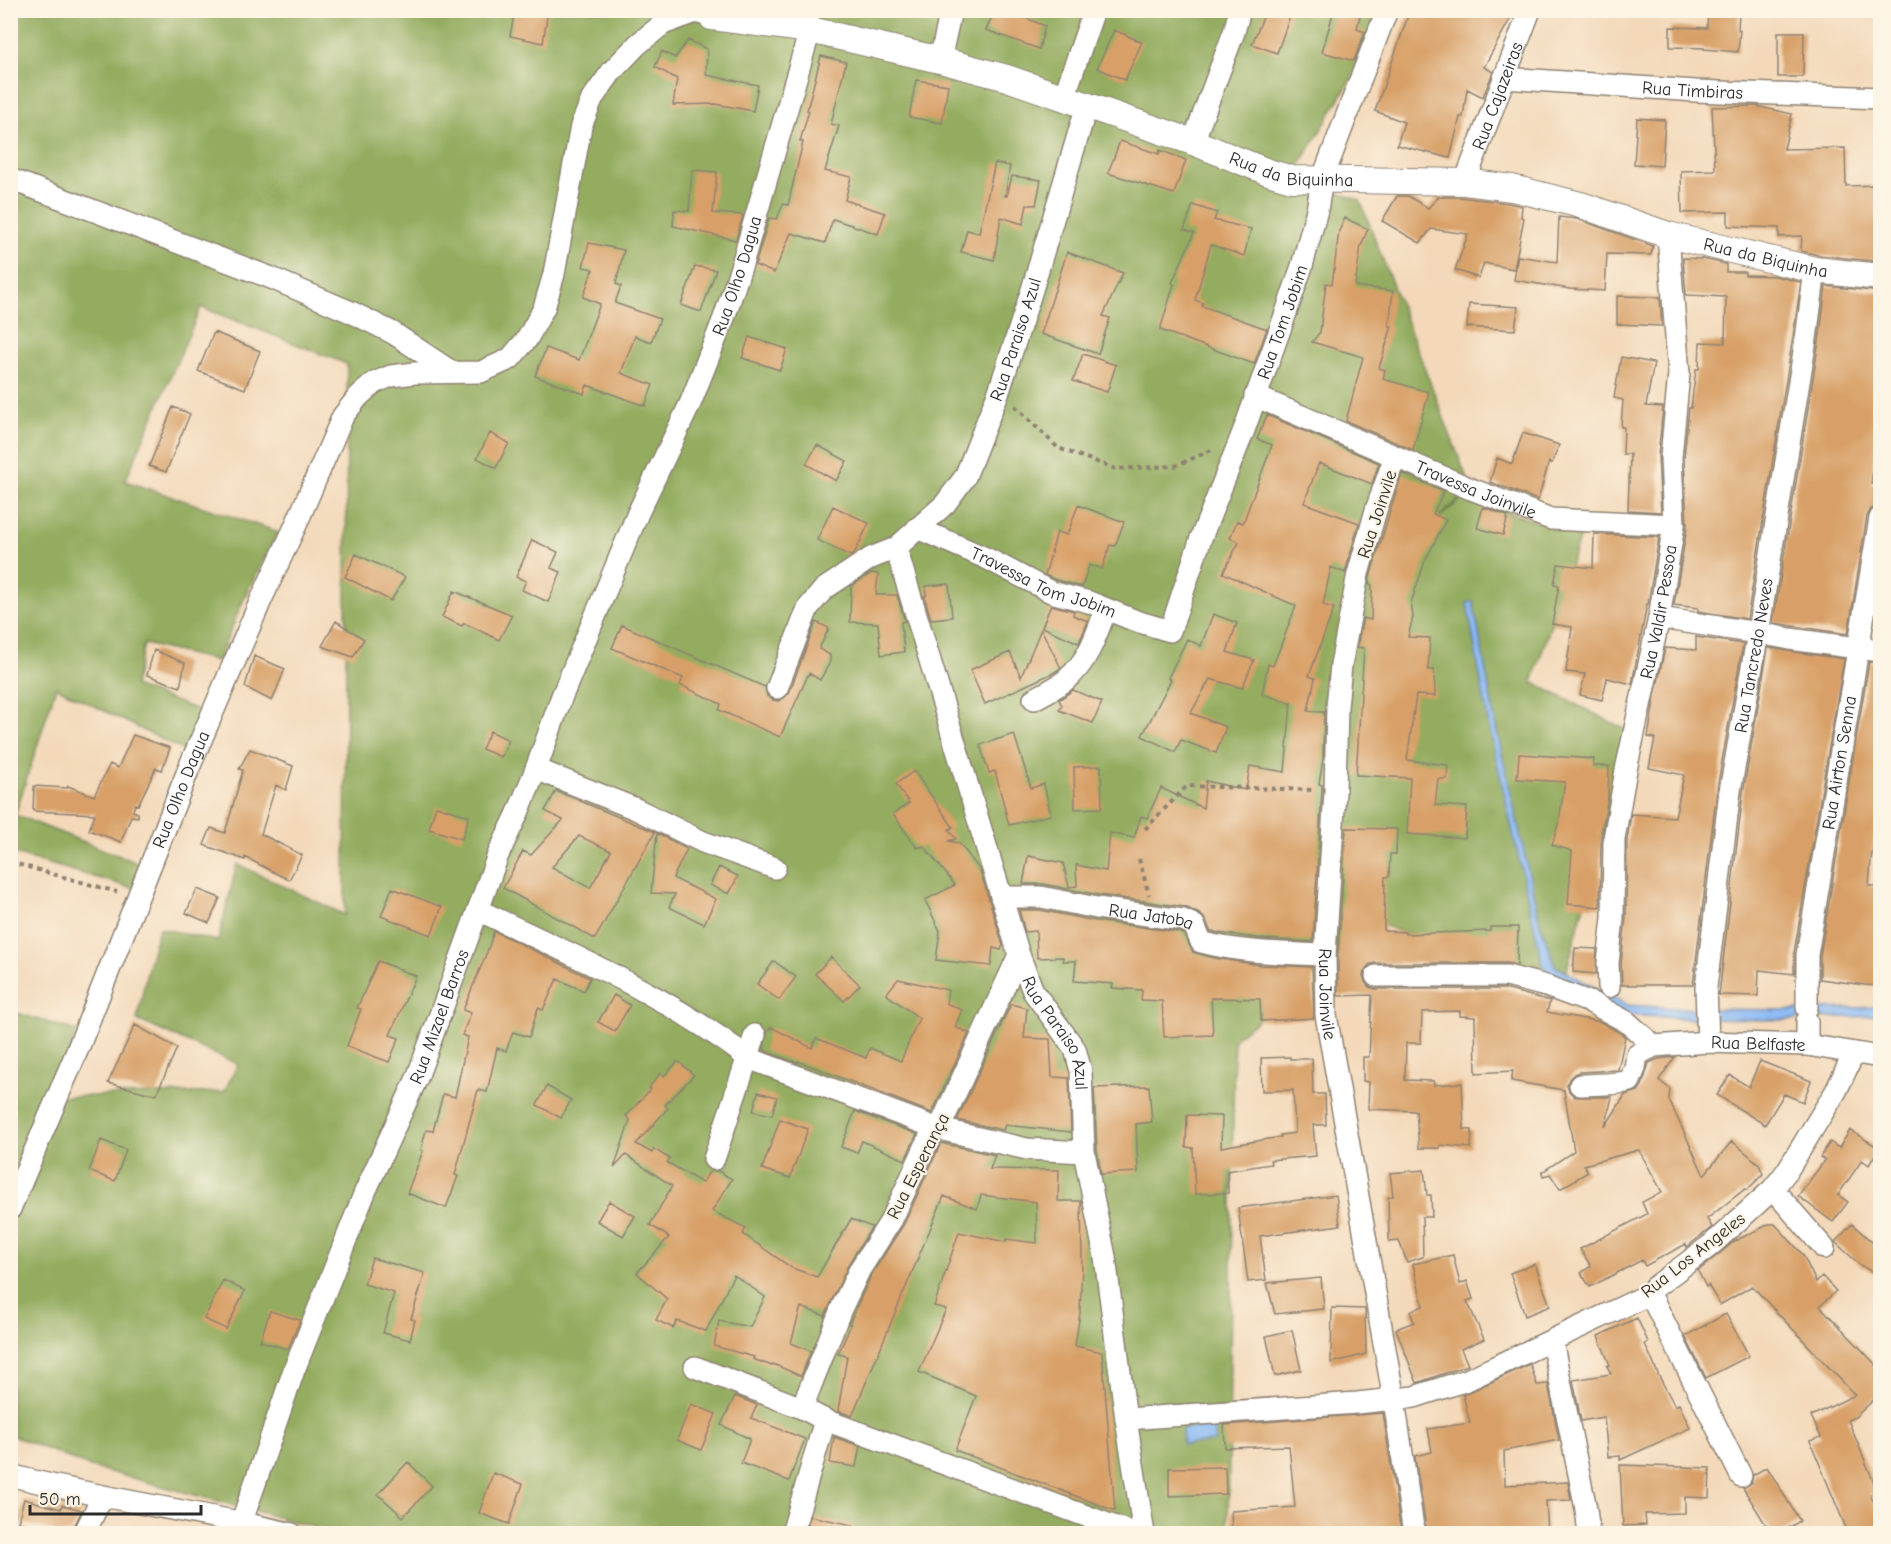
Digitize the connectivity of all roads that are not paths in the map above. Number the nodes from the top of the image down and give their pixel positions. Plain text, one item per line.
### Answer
1 (951, 10) edge
2 (1094, 10) edge
3 (1240, 10) edge
4 (1387, 10) edge
5 (1530, 10) edge
6 (701, 13) edge
7 (784, 18) edge
8 (810, 30) junction
9 (940, 60) junction
10 (1504, 78) junction
11 (1881, 98) edge
12 (1076, 101) junction
13 (1193, 142) junction
14 (10, 179) edge
15 (1322, 180) junction
16 (1465, 182) junction
17 (1668, 235) junction
18 (1815, 270) junction
19 (1881, 277) edge
20 (452, 372) junction
21 (1255, 396) junction
22 (1395, 456) junction
23 (638, 513) joint
24 (1881, 518) edge
25 (1674, 525) junction
26 (917, 528) junction
27 (896, 548) junction
28 (1106, 609) junction
29 (1659, 618) junction
30 (1170, 632) joint
31 (1758, 633) junction
32 (1859, 648) junction
33 (1881, 651) edge
34 (777, 688) dead end
35 (1034, 699) dead end
36 (536, 769) junction
37 (775, 868) dead end
38 (1001, 897) junction
39 (478, 910) junction
40 (1018, 955) junction
41 (1324, 955) junction
42 (1376, 976) dead end
43 (1609, 987) dead end
44 (1708, 1024) junction
45 (755, 1035) dead end
46 (1807, 1046) junction
47 (1646, 1050) junction
48 (1854, 1053) junction
49 (1881, 1056) edge
50 (748, 1058) junction
51 (1580, 1085) dead end
52 (939, 1129) junction
53 (1084, 1152) junction
54 (714, 1159) dead end
55 (1773, 1189) junction
56 (10, 1209) edge
57 (1824, 1248) dead end
58 (1650, 1294) junction
59 (1552, 1341) junction
60 (695, 1367) dead end
61 (1394, 1400) junction
62 (802, 1408) junction
63 (1126, 1419) junction
64 (825, 1420) junction
65 (10, 1475) edge
66 (1741, 1476) dead end
67 (102, 1497) junction
68 (242, 1521) junction
69 (84, 1533) edge
70 (292, 1533) edge
71 (792, 1533) edge
72 (1135, 1533) edge
73 (1144, 1533) edge
74 (1414, 1533) edge
75 (1589, 1533) edge

1 - 9 street
2 - 12 street, Rua Paraiso Azul
3 - 13 street
4 - 15 street, Rua Tom Jobim
5 - 10 street, Rua Cajazeiras
6 - 7 street, Rua da Biquinha
6 - 20 street
7 - 8 street, Rua da Biquinha
8 - 9 street, Rua da Biquinha
8 - 23 street, Rua Olho Dagua
9 - 12 street, Rua da Biquinha
10 - 11 street, Rua Timbiras
10 - 16 street, Rua Cajazeiras
12 - 13 street, Rua da Biquinha
12 - 26 street, Rua Paraiso Azul
13 - 15 street, Rua da Biquinha
14 - 20 street
15 - 16 street, Rua da Biquinha
15 - 21 street, Rua Tom Jobim
16 - 17 street, Rua da Biquinha
17 - 18 street, Rua da Biquinha
17 - 25 street, Rua Valdir Pessoa
18 - 19 street, Rua da Biquinha
18 - 31 street, Rua Tancredo Neves
20 - 56 street, Rua Olho Dagua
21 - 22 street, Travessa Joinvile
21 - 30 street, Rua Tom Jobim
22 - 25 street, Travessa Joinvile
22 - 41 street, Rua Joinvile
23 - 36 street, Rua Mizael Barros
24 - 32 street, Rua Airton Senna
25 - 29 street, Rua Valdir Pessoa
26 - 27 street, Rua Paraiso Azul
26 - 28 street, Travessa Tom Jobim
27 - 34 street, Rua Paraiso Azul
27 - 38 street, Rua Paraiso Azul
28 - 30 street, Travessa Tom Jobim
28 - 35 street
29 - 31 street
29 - 43 street, Rua Valdir Pessoa
31 - 32 street
31 - 44 street, Rua Tancredo Neves
32 - 33 street
32 - 46 street, Rua Airton Senna
36 - 37 street
36 - 39 street, Rua Mizael Barros
38 - 40 street, Rua Paraiso Azul
38 - 41 street, Rua Jatoba
39 - 50 street
39 - 68 street, Rua Mizael Barros
40 - 52 street, Rua Esperança
40 - 53 street, Rua Paraiso Azul
41 - 61 street, Rua Joinvile
42 - 47 street
44 - 46 street, Rua Belfaste
44 - 47 street, Rua Belfaste
45 - 50 street
46 - 48 street, Rua Belfaste
47 - 51 street
48 - 49 street, Rua Belfaste
48 - 55 street, Rua Los Angeles
50 - 52 street
50 - 54 street
52 - 53 street
52 - 62 street, Rua Esperança
53 - 63 street, Rua Paraiso Azul
55 - 57 street
55 - 58 street, Rua Los Angeles
58 - 59 street, Rua Los Angeles
58 - 66 street
59 - 61 street, Rua Los Angeles
59 - 75 street
60 - 62 street
61 - 63 street, Rua Los Angeles
61 - 74 street, Rua Joinvile
62 - 64 street
63 - 73 street, Rua Paraiso Azul
64 - 71 street
64 - 72 street
65 - 67 street
67 - 68 street
67 - 69 street
68 - 70 street

